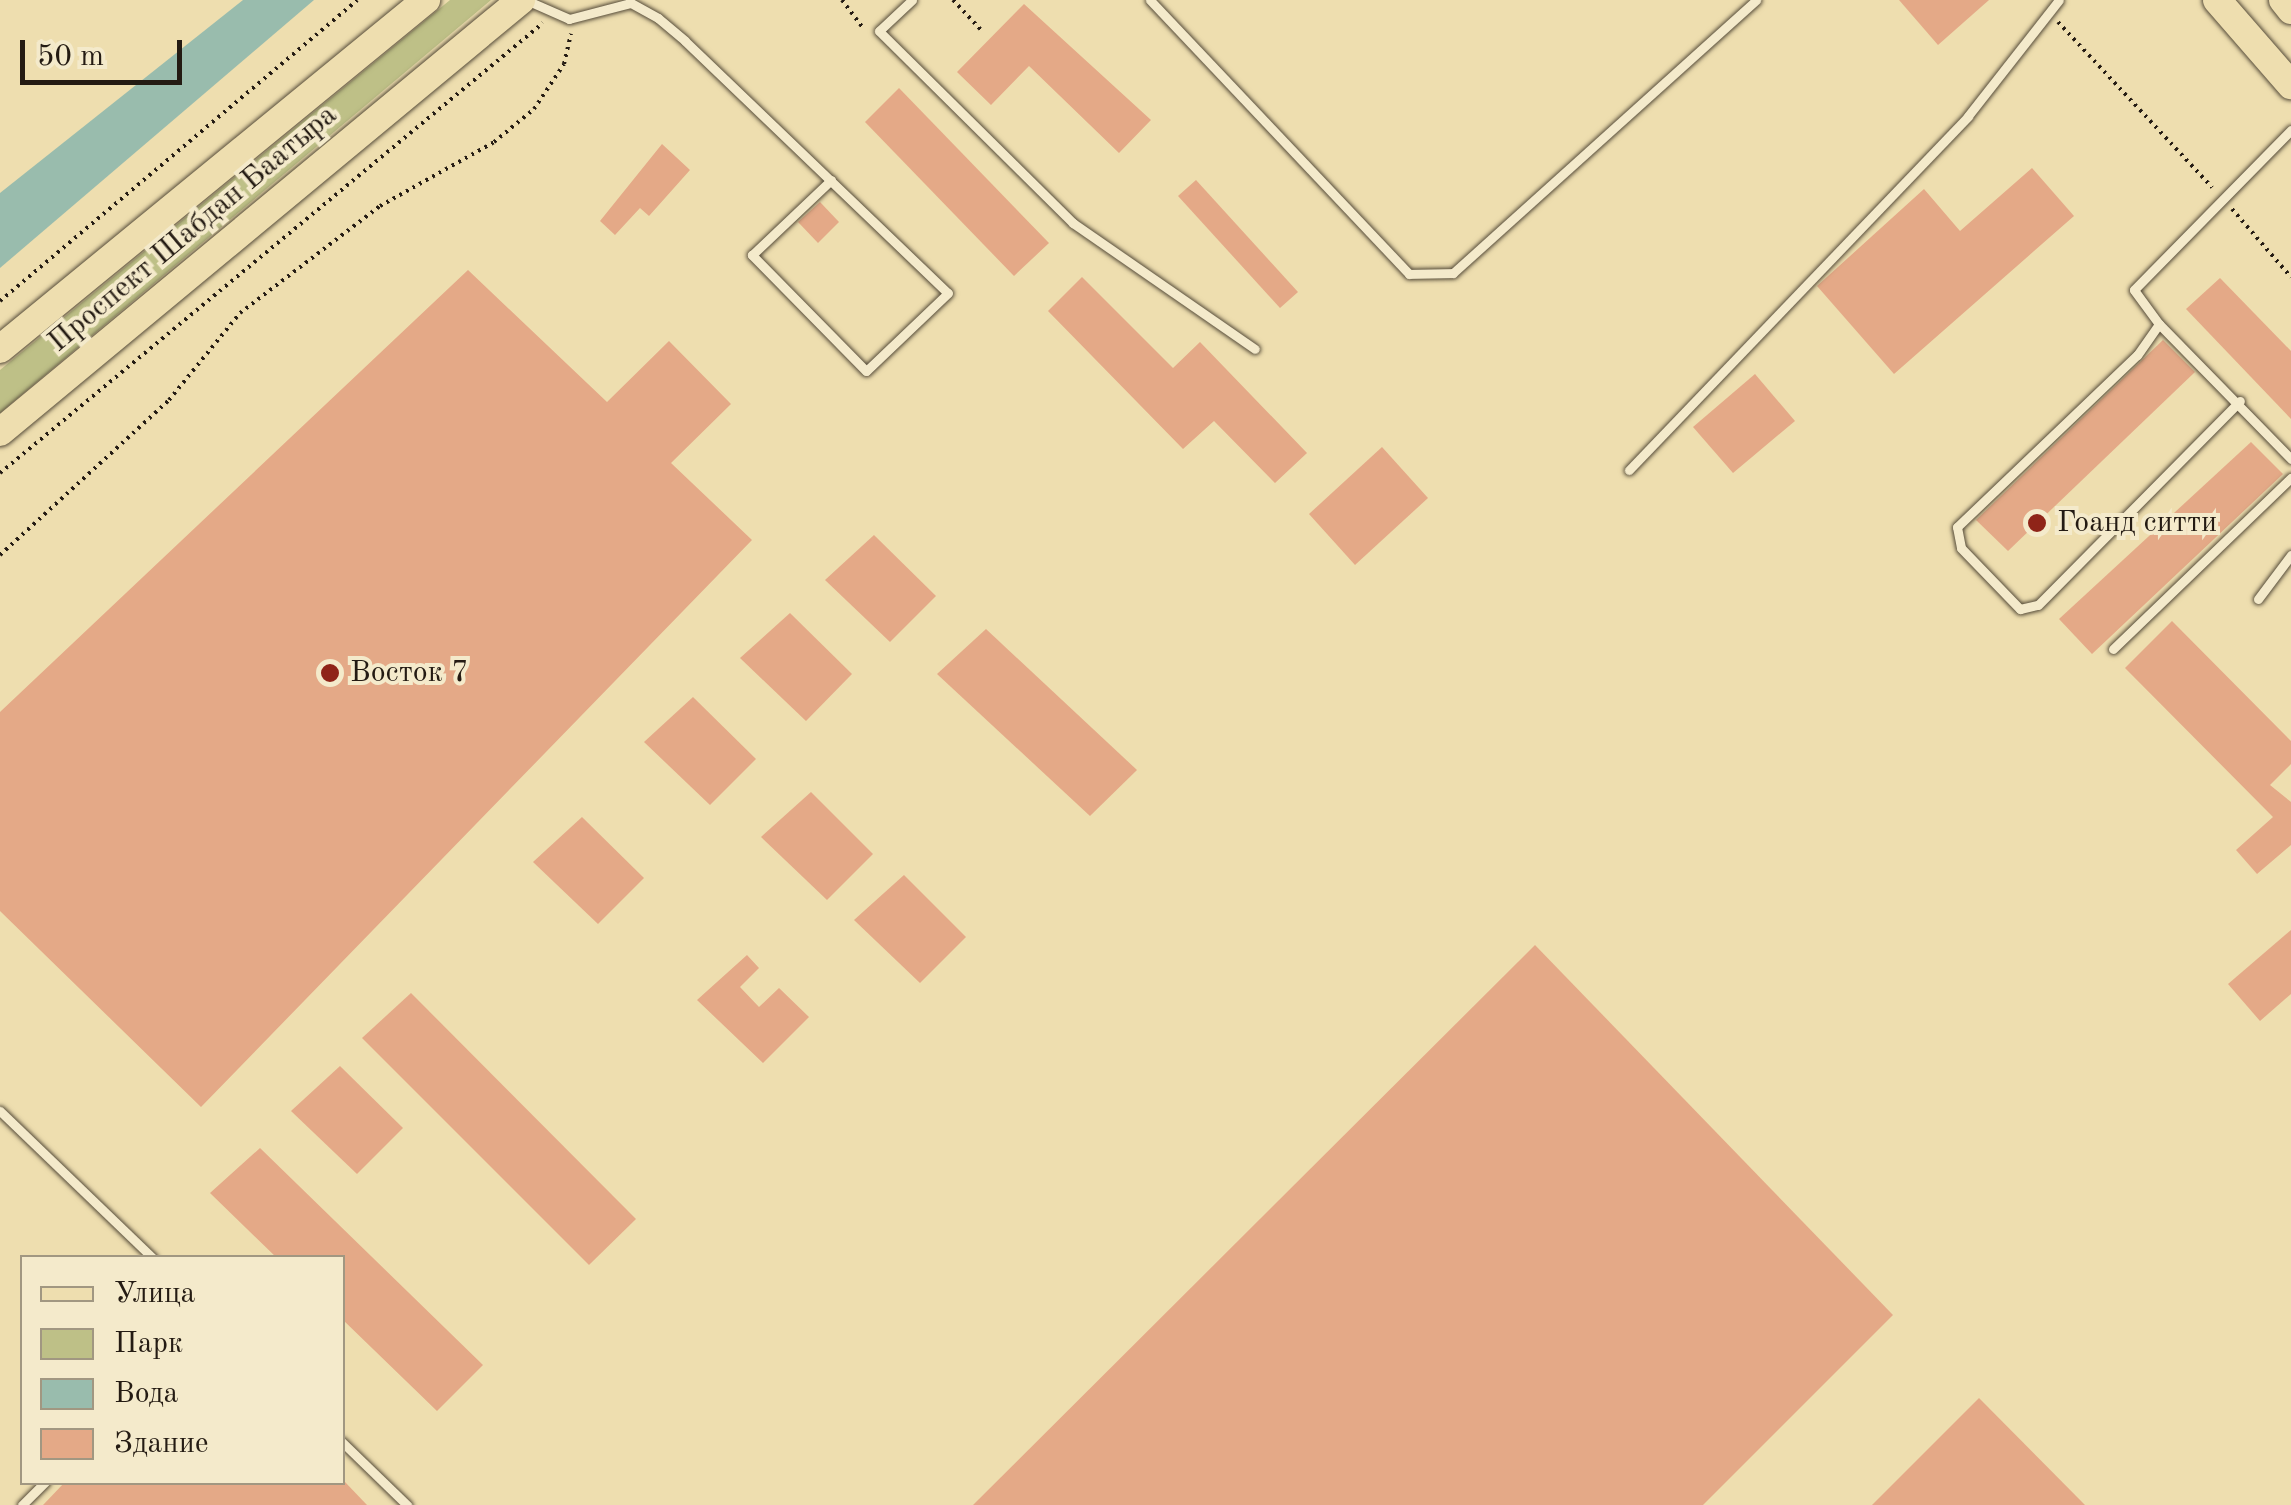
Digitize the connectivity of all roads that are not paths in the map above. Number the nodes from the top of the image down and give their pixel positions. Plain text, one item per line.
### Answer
1 (426, 0) edge
2 (524, 0) edge
3 (912, 0) edge
4 (1150, 0) edge
5 (1756, 0) edge
6 (2059, 0) edge
7 (2217, 0) edge
8 (2283, 0) edge
9 (2291, 10) edge
10 (2291, 85) edge
11 (2291, 130) edge
12 (830, 180) junction
13 (2158, 324) junction
14 (0, 349) edge
15 (1255, 349) dead end
16 (2240, 401) junction
17 (0, 432) edge
18 (2291, 459) edge
19 (1628, 470) dead end
20 (2291, 478) edge
21 (2291, 555) edge
22 (2258, 600) dead end
23 (2113, 649) dead end
24 (0, 1112) edge
25 (149, 1255) edge
26 (345, 1445) edge
27 (41, 1485) edge
28 (22, 1505) edge
29 (407, 1505) edge

1 - 14 main road, Проспект Шабдан Баатыра
2 - 12 lane
2 - 17 main road, Проспект Шабдан Баатыра
3 - 15 lane
4 - 5 lane
6 - 19 lane
7 - 10 main road
8 - 9 main road
11 - 13 lane
12 - 12 lane
13 - 16 lane
13 - 16 lane
16 - 18 lane
20 - 23 lane
21 - 22 lane
24 - 25 lane
26 - 29 lane
27 - 28 lane

